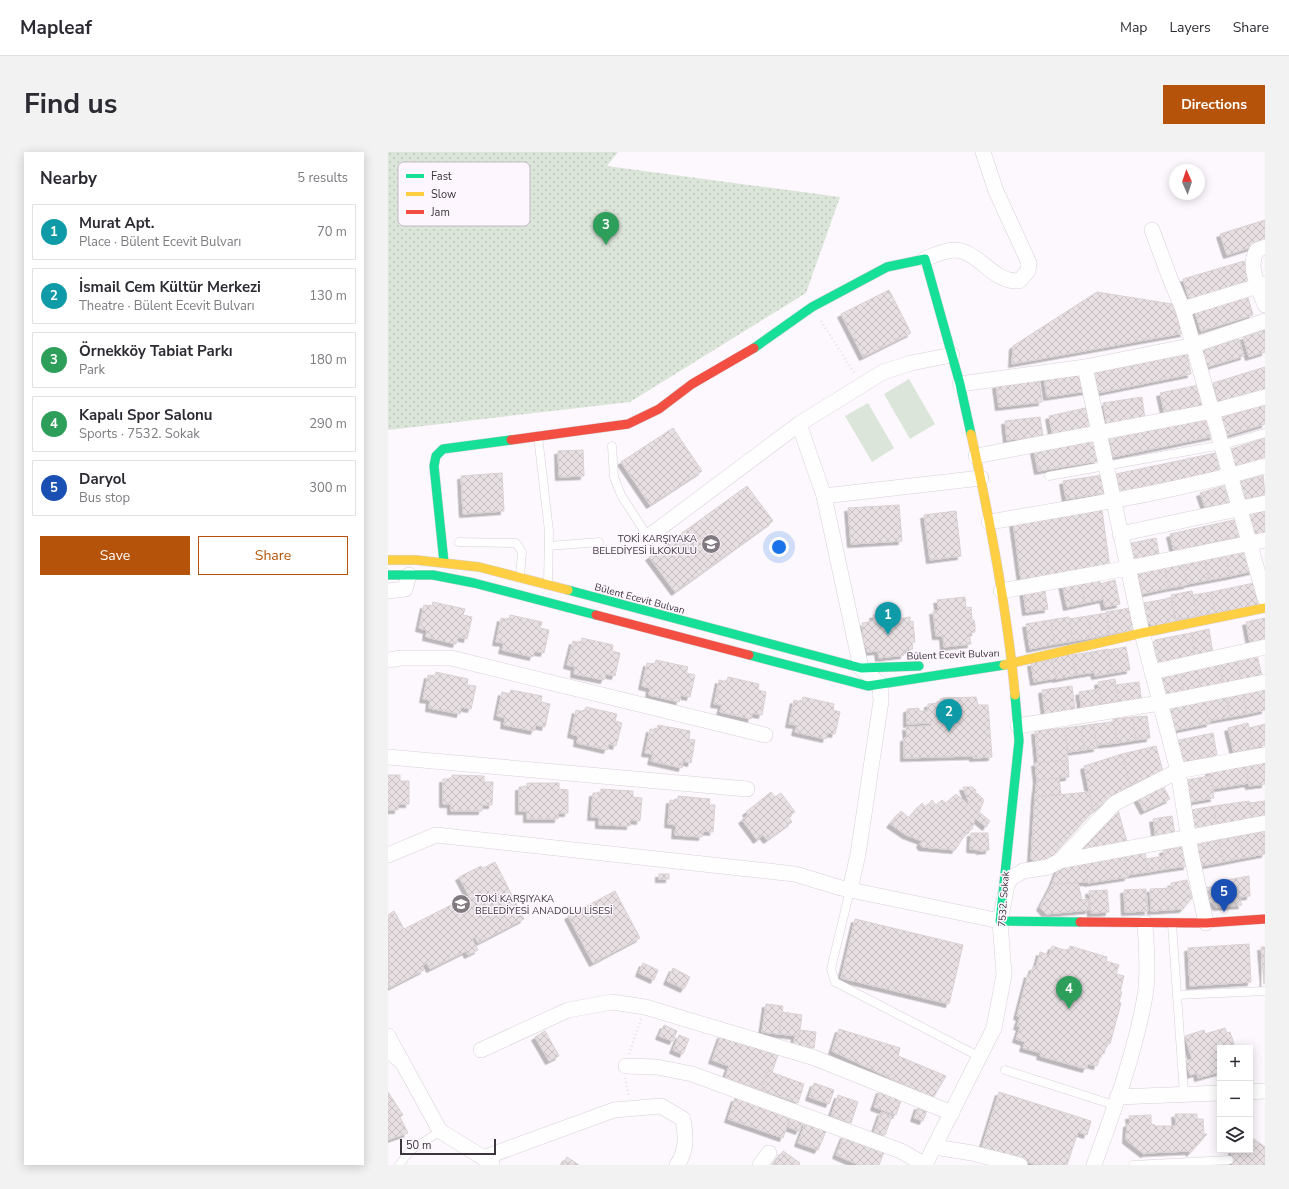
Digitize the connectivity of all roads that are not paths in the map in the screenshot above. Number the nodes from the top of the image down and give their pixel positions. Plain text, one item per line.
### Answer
1 (983, 152) edge
2 (1152, 230) dead end
3 (1265, 247) edge
4 (925, 259) junction
5 (1262, 285) edge
6 (1265, 305) edge
7 (1183, 309) junction
8 (1265, 321) edge
9 (1194, 345) junction
10 (952, 355) junction
11 (1085, 367) junction
12 (960, 384) junction
13 (1265, 397) edge
14 (1213, 411) junction
15 (799, 424) junction
16 (1098, 433) junction
17 (1265, 433) edge
18 (538, 435) junction
19 (1222, 445) junction
20 (612, 446) dead end
21 (976, 456) junction
22 (1265, 466) edge
23 (1105, 467) junction
24 (1049, 476) dead end
25 (1231, 476) junction
26 (980, 478) junction
27 (824, 496) junction
28 (1113, 501) junction
29 (1265, 503) edge
30 (1240, 509) junction
31 (989, 522) junction
32 (1120, 534) junction
33 (648, 538) joint
34 (1265, 540) edge
35 (459, 542) dead end
36 (600, 542) dead end
37 (1250, 544) junction
38 (549, 546) junction
39 (388, 560) edge
40 (444, 562) junction
41 (1128, 568) junction
42 (388, 575) edge
43 (409, 575) junction
44 (520, 578) junction
45 (548, 585) junction
46 (388, 590) edge
47 (1001, 591) junction
48 (1265, 598) edge
49 (545, 602) junction
50 (1265, 608) edge
51 (1142, 633) junction
52 (1265, 647) edge
53 (388, 660) edge
54 (1012, 664) junction
55 (861, 668) junction
56 (1152, 672) junction
57 (1265, 682) edge
58 (880, 684) junction
59 (1160, 703) junction
60 (1018, 726) junction
61 (765, 736) dead end
62 (1265, 755) edge
63 (388, 757) edge
64 (1178, 771) junction
65 (747, 789) dead end
66 (1265, 823) edge
67 (1189, 838) junction
68 (388, 855) edge
69 (1060, 861) junction
70 (850, 890) junction
71 (1265, 919) edge
72 (1000, 921) junction
73 (1145, 923) junction
74 (1172, 923) junction
75 (1206, 924) junction
76 (1265, 990) edge
77 (1177, 995) junction
78 (388, 1036) edge
79 (481, 1050) dead end
80 (388, 1055) edge
81 (980, 1057) junction
82 (626, 1066) dead end
83 (406, 1069) junction
84 (1005, 1070) dead end
85 (1265, 1091) edge
86 (1253, 1092) edge
87 (1217, 1093) edge
88 (1184, 1094) junction
89 (1116, 1101) junction
90 (952, 1113) junction
91 (440, 1131) junction
92 (935, 1147) junction
93 (1229, 1160) dead end
94 (489, 1162) edge
95 (399, 1165) edge
96 (677, 1165) edge
97 (925, 1165) edge
98 (1020, 1165) edge
99 (1094, 1165) edge
100 (1132, 1165) edge

1 - 4 street
2 - 7 street
3 - 5 street
4 - 10 street, 7532. Sokak
4 - 18 street
5 - 6 street
5 - 7 street
7 - 9 street
8 - 9 street
9 - 11 street
9 - 14 street
10 - 12 street, 7532. Sokak
10 - 15 street
11 - 12 street
11 - 16 street
12 - 21 street, 7532. Sokak
13 - 14 street
14 - 16 street
14 - 19 street
15 - 27 street
15 - 33 street
16 - 21 street
16 - 23 street
17 - 19 lane
18 - 38 lane
18 - 40 street
19 - 23 lane
19 - 25 street
20 - 33 lane
21 - 26 street, 7532. Sokak
22 - 25 street
23 - 24 lane
23 - 28 street
25 - 28 street
25 - 30 street
26 - 27 street
26 - 31 street, 7532. Sokak
27 - 55 street
28 - 31 street
28 - 32 street
29 - 30 street
30 - 32 street
30 - 37 street
31 - 47 street, 7532. Sokak
32 - 41 street
34 - 37 street
35 - 44 lane
36 - 38 lane
37 - 41 street
37 - 48 street
38 - 45 lane
39 - 40 street, Bülent Ecevit Bulvarı
40 - 44 street, Bülent Ecevit Bulvarı
41 - 47 street
41 - 51 street
42 - 43 street, Bülent Ecevit Bulvarı
43 - 46 street
43 - 49 street, Bülent Ecevit Bulvarı
44 - 45 street, Bülent Ecevit Bulvarı
45 - 49 lane
45 - 55 street, Bülent Ecevit Bulvarı
47 - 54 street, 7532. Sokak
49 - 58 street, Bülent Ecevit Bulvarı
50 - 51 street
51 - 54 street
51 - 56 street
52 - 56 street
53 - 61 street
54 - 55 street, Bülent Ecevit Bulvarı
54 - 58 street, Bülent Ecevit Bulvarı
54 - 60 street, 7532. Sokak
55 - 58 street
56 - 59 street
57 - 59 street
58 - 70 street
59 - 60 street
59 - 64 street
60 - 72 street, 7532. Sokak
62 - 64 street
63 - 65 street
64 - 67 street
64 - 69 street
66 - 67 street
67 - 69 street
67 - 75 street
68 - 70 street
69 - 72 street
70 - 72 street
70 - 81 lane
71 - 75 street
72 - 73 street
72 - 81 street, 7532. Sokak
73 - 74 street
73 - 89 street
74 - 75 street
74 - 77 lane
76 - 77 lane
77 - 88 lane
78 - 83 street
79 - 90 street
80 - 83 lane
81 - 90 street, 7532. Sokak
82 - 97 street
83 - 91 street
84 - 89 lane
85 - 86 street
87 - 88 street
88 - 89 street
89 - 99 street
90 - 92 street, 7532. Sokak
91 - 94 street
91 - 95 lane
92 - 97 street, 7532. Sokak
92 - 98 street
93 - 100 lane
94 - 96 street

